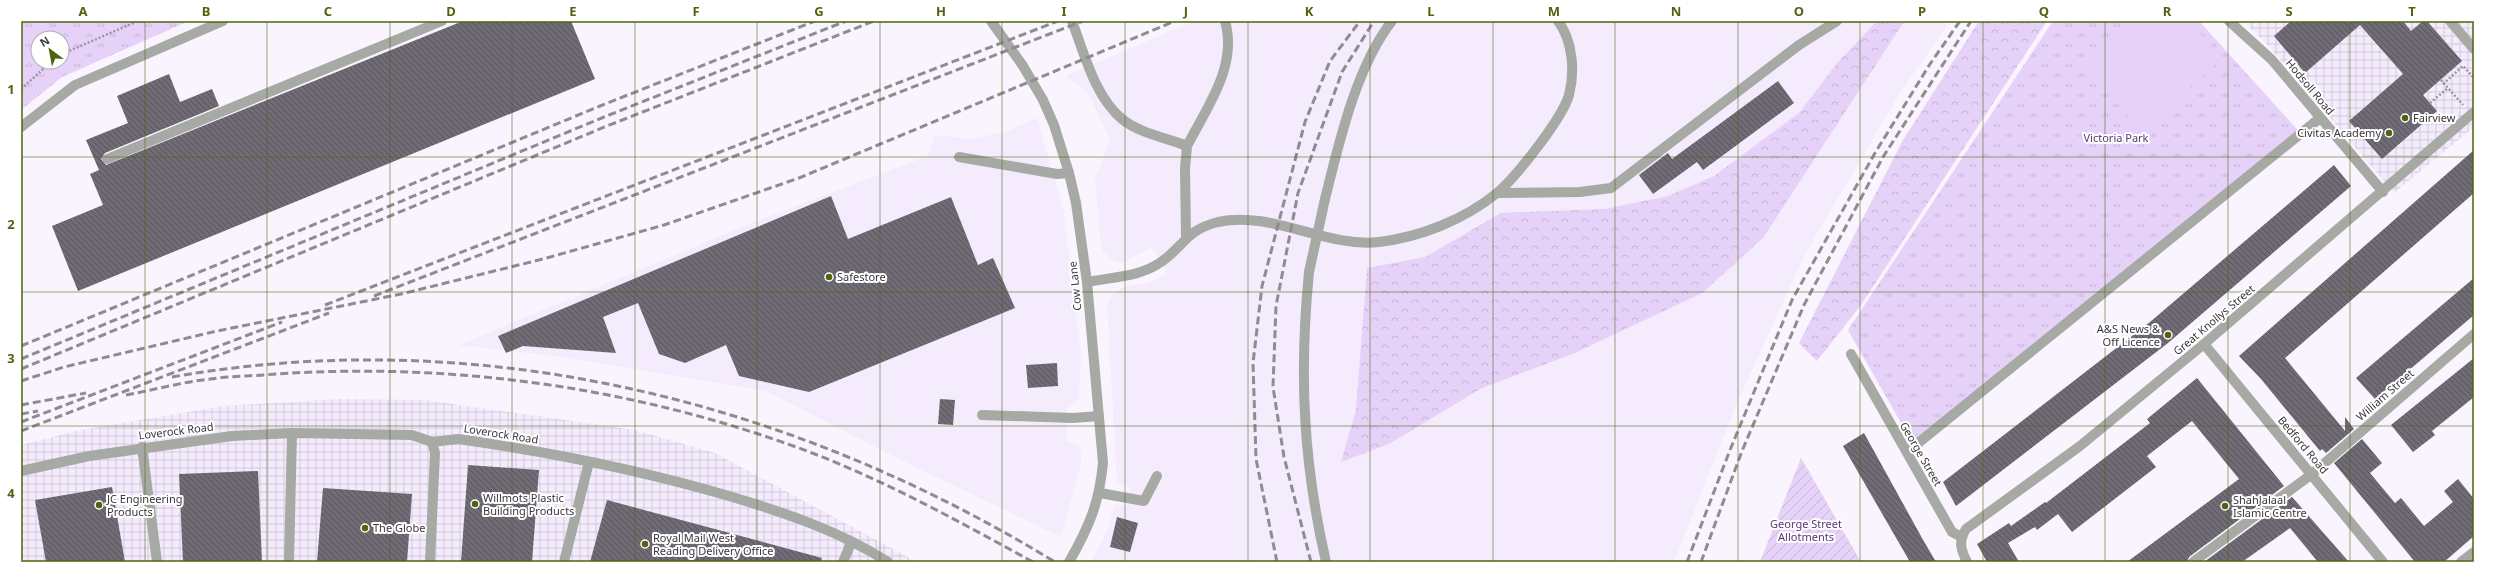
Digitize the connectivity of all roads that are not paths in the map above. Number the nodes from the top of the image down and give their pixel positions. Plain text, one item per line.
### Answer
1 (223, 21) edge
2 (442, 21) edge
3 (991, 21) edge
4 (1072, 21) edge
5 (1225, 21) edge
6 (1392, 21) edge
7 (1558, 21) edge
8 (1838, 21) edge
9 (2229, 21) edge
10 (2450, 21) edge
11 (2474, 49) edge
12 (2474, 112) edge
13 (2320, 118) junction
14 (21, 127) edge
15 (1187, 146) junction
16 (959, 157) dead end
17 (107, 159) dead end
18 (1069, 173) junction
19 (2383, 192) junction
20 (1497, 193) junction
21 (1186, 237) junction
22 (1087, 282) junction
23 (2474, 334) edge
24 (2204, 344) junction
25 (1851, 354) dead end
26 (982, 415) dead end
27 (1099, 416) junction
28 (292, 433) junction
29 (432, 442) junction
30 (142, 448) junction
31 (1907, 452) junction
32 (589, 462) junction
33 (21, 471) edge
34 (2312, 474) junction
35 (1157, 476) dead end
36 (1100, 493) junction
37 (1962, 537) junction
38 (851, 543) junction
39 (2474, 552) edge
40 (157, 562) edge
41 (289, 562) edge
42 (430, 562) edge
43 (564, 562) edge
44 (843, 562) edge
45 (888, 562) edge
46 (1069, 562) edge
47 (1326, 562) edge
48 (1968, 562) edge
49 (2193, 562) edge
50 (2383, 562) edge
51 (2461, 562) edge

1 - 14 street
2 - 17 street
3 - 18 street, Cow Lane
4 - 15 street
5 - 15 street
6 - 47 street, bridge
7 - 20 street
8 - 20 street
9 - 13 street, Hodsoll Road
10 - 11 street
12 - 19 street, Great Knollys Street
13 - 19 street, Hodsoll Road
13 - 31 street
15 - 21 street
16 - 18 street
18 - 22 street, Cow Lane
19 - 24 street, Great Knollys Street
20 - 21 street
21 - 22 street
22 - 27 street, Cow Lane
23 - 34 street, William Street
24 - 34 street, Bedford Road
24 - 37 street, Great Knollys Street
25 - 31 street, George Street
26 - 27 street
27 - 36 street, Cow Lane
28 - 29 street, Loverock Road
28 - 30 street, Loverock Road
28 - 41 street
29 - 32 street, Loverock Road
29 - 42 street
30 - 33 street, Loverock Road
30 - 40 street
31 - 37 street, George Street
32 - 38 street, Loverock Road
32 - 43 street
34 - 49 street, William Street
34 - 50 street, Bedford Road
35 - 36 street
36 - 46 street, Cow Lane
37 - 48 street
38 - 44 street
38 - 45 street, Loverock Road
39 - 51 street

